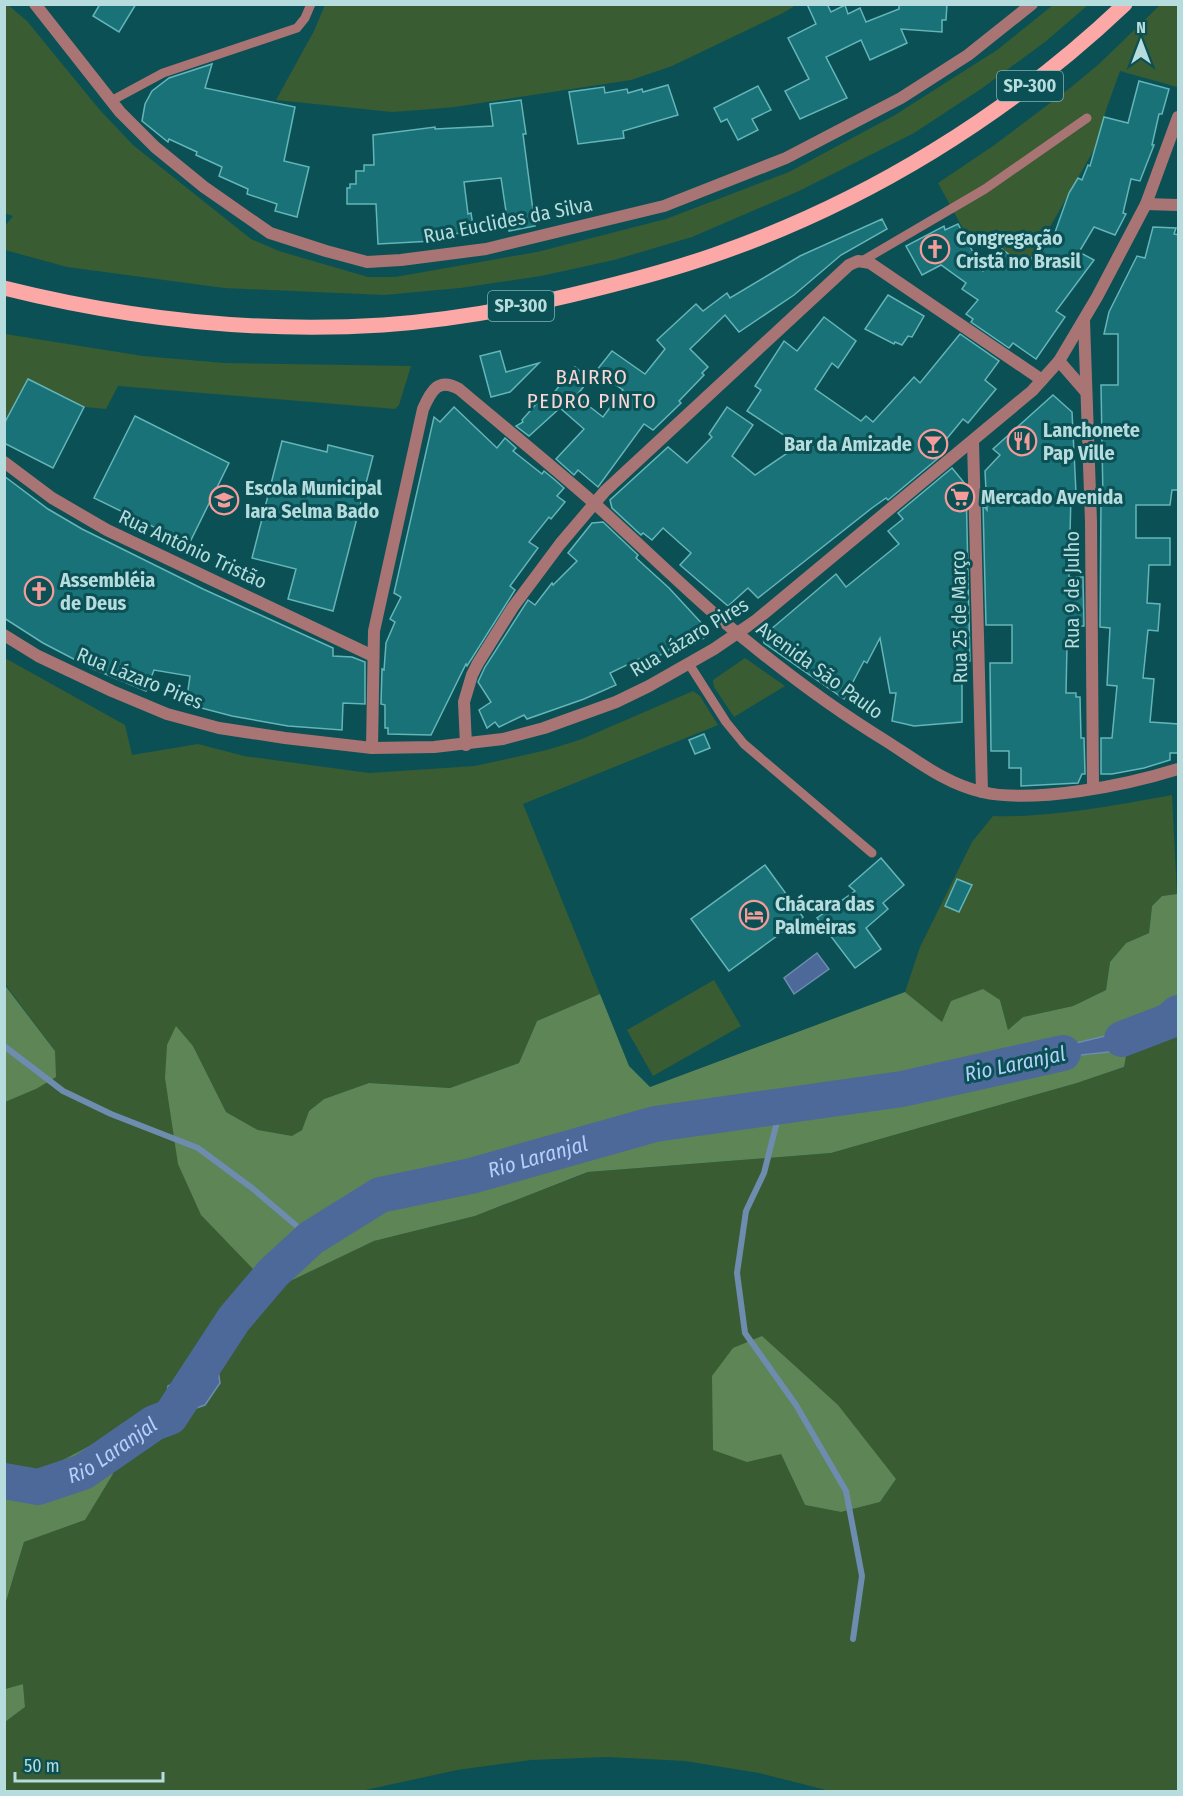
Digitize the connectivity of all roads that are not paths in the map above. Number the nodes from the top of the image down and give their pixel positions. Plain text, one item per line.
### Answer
1 (35, 4) edge
2 (311, 4) edge
3 (1032, 4) edge
4 (1125, 4) edge
5 (111, 101) junction
6 (1179, 117) edge
7 (1087, 118) dead end
8 (1146, 204) junction
9 (1179, 205) edge
10 (862, 261) junction
11 (4, 288) edge
12 (1084, 321) junction
13 (1059, 361) junction
14 (1042, 380) junction
15 (1086, 392) junction
16 (974, 441) junction
17 (4, 462) edge
18 (595, 504) junction
19 (738, 633) junction
20 (4, 634) edge
21 (373, 656) junction
22 (689, 664) junction
23 (466, 745) junction
24 (372, 748) junction
25 (1179, 769) edge
26 (1093, 788) junction
27 (982, 792) junction
28 (872, 853) dead end

1 - 5 street, Rua Euclides da Silva
2 - 5 lane
3 - 5 street, Rua Euclides da Silva
4 - 11 main road, SP-300
6 - 8 street, Rua Lázaro Pires
7 - 10 lane
8 - 9 street
8 - 12 street, Rua Lázaro Pires
10 - 14 street
10 - 18 street
12 - 13 street, Rua Lázaro Pires
12 - 15 street, Rua 9 de Julho
13 - 14 street, Rua Lázaro Pires
13 - 15 street
14 - 16 street, Rua Lázaro Pires
15 - 26 street, Rua 9 de Julho
16 - 19 street, Rua Lázaro Pires
16 - 27 street, Rua 25 de Março
17 - 21 street, Rua Antônio Tristão
18 - 19 street, Avenida São Paulo
18 - 21 street, Avenida São Paulo
18 - 23 street
19 - 22 street, Rua Lázaro Pires
19 - 27 street, Avenida São Paulo
20 - 24 street, Rua Lázaro Pires
21 - 24 street
22 - 23 street, Rua Lázaro Pires
22 - 28 lane
23 - 24 street, Rua Lázaro Pires
25 - 26 street, Avenida São Paulo
26 - 27 street, Avenida São Paulo

